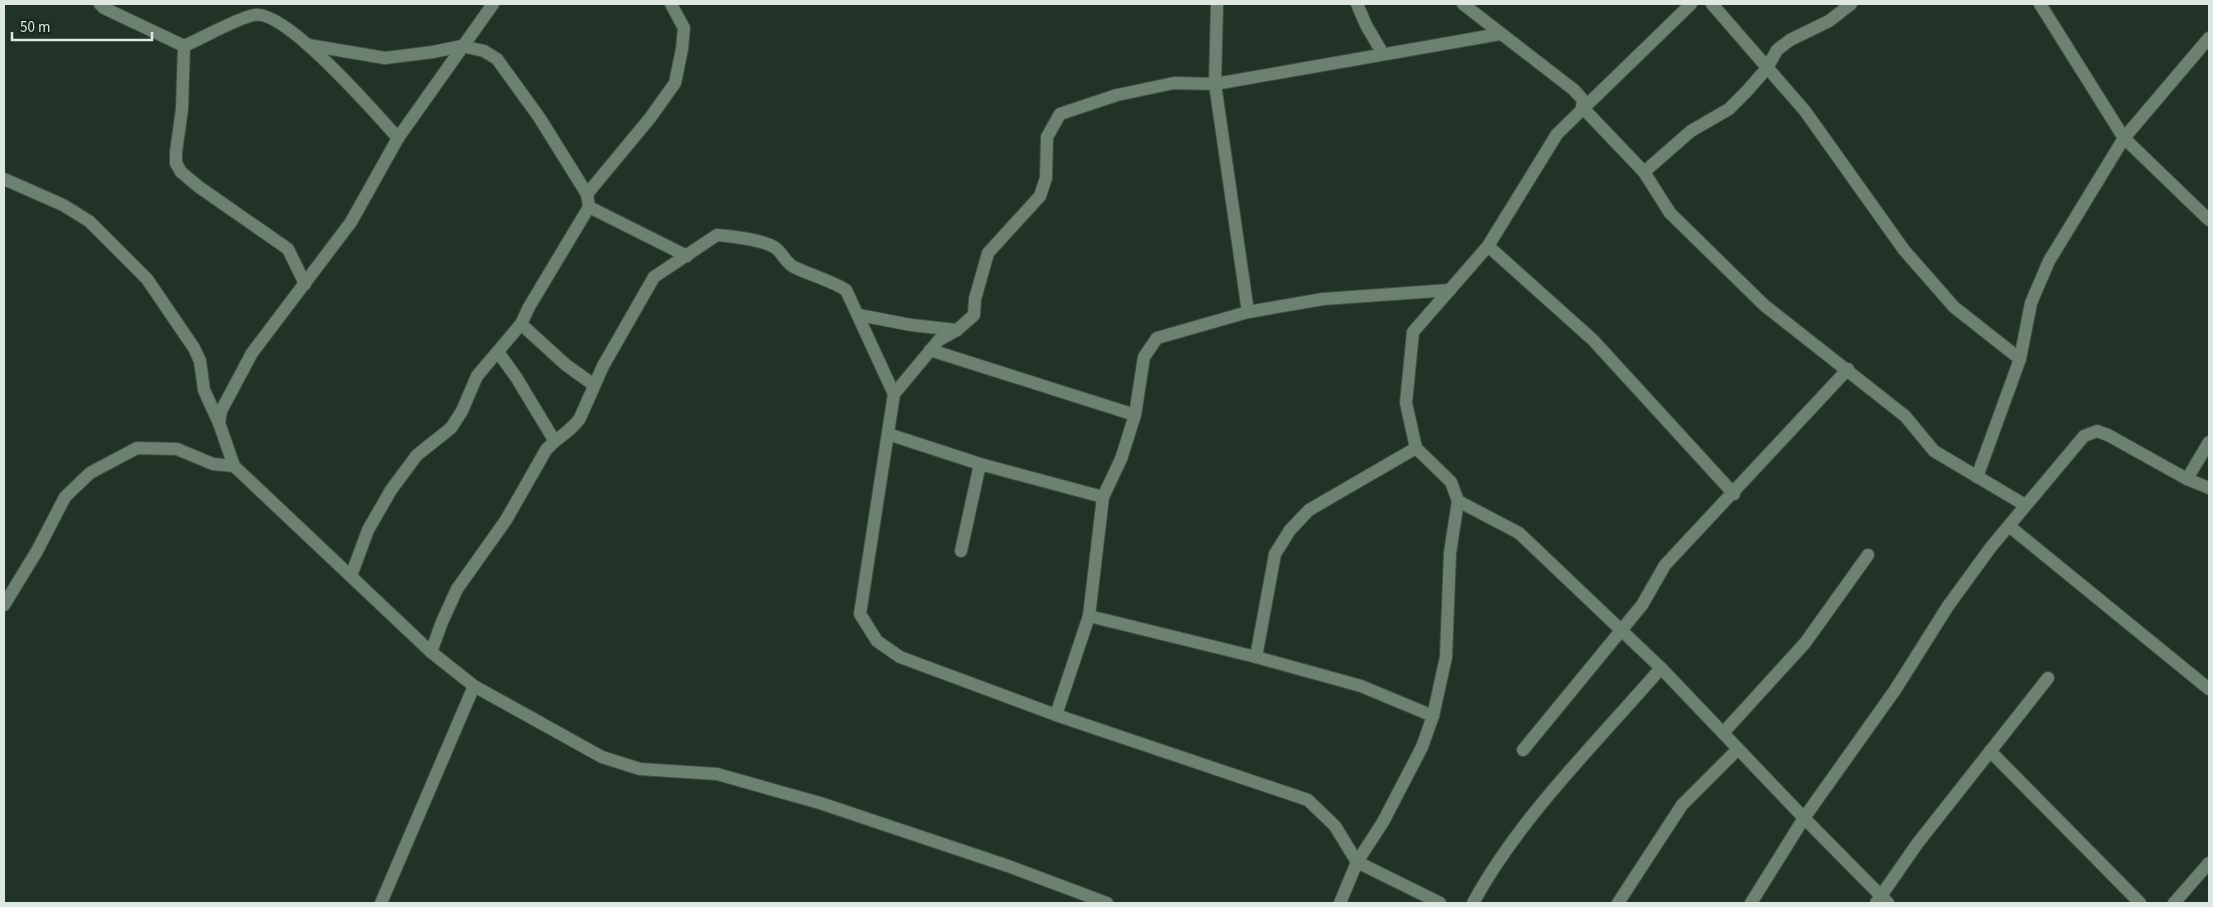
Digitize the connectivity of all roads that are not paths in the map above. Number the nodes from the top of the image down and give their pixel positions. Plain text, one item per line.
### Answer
1 (100, 4) edge
2 (671, 4) edge
3 (1217, 4) edge
4 (1357, 4) edge
5 (1463, 4) edge
6 (1691, 4) edge
7 (1712, 4) edge
8 (1851, 4) edge
9 (2040, 4) edge
10 (486, 6) edge
11 (1500, 34) junction
12 (2209, 38) edge
13 (308, 45) junction
14 (184, 46) junction
15 (462, 46) junction
16 (1382, 54) junction
17 (1767, 68) junction
18 (1215, 84) junction
19 (1582, 107) junction
20 (398, 138) junction
21 (2124, 138) junction
22 (1644, 172) junction
23 (4, 178) edge
24 (588, 201) junction
25 (2209, 220) edge
26 (1488, 246) junction
27 (687, 256) junction
28 (305, 284) junction
29 (1450, 290) junction
30 (1248, 312) junction
31 (859, 315) junction
32 (522, 324) junction
33 (957, 330) junction
34 (930, 350) junction
35 (498, 352) junction
36 (2020, 359) junction
37 (1848, 369) junction
38 (594, 385) junction
39 (894, 394) junction
40 (1135, 415) junction
41 (219, 423) junction
42 (888, 434) junction
43 (554, 440) junction
44 (2209, 442) edge
45 (1416, 448) junction
46 (980, 464) junction
47 (234, 466) junction
48 (1977, 477) junction
49 (2187, 479) junction
50 (2209, 488) edge
51 (1734, 494) junction
52 (1103, 497) junction
53 (1458, 501) junction
54 (2025, 505) junction
55 (2010, 526) junction
56 (961, 551) dead end
57 (1868, 555) dead end
58 (351, 576) junction
59 (4, 605) edge
60 (1088, 616) junction
61 (1622, 629) junction
62 (432, 652) junction
63 (1256, 657) junction
64 (1661, 668) junction
65 (2048, 678) dead end
66 (474, 686) junction
67 (2209, 689) edge
68 (1056, 715) junction
69 (1433, 716) junction
70 (1723, 733) junction
71 (1738, 749) junction
72 (1523, 750) dead end
73 (1990, 751) junction
74 (1804, 818) junction
75 (1357, 862) junction
76 (2209, 863) edge
77 (1882, 901) edge
78 (381, 903) edge
79 (1107, 903) edge
80 (1340, 903) edge
81 (1440, 903) edge
82 (1473, 903) edge
83 (1618, 903) edge
84 (1751, 903) edge
85 (2140, 903) edge
86 (2174, 903) edge

1 - 14 street
2 - 24 street
3 - 18 street
4 - 16 street
5 - 11 street
6 - 19 street
7 - 17 street
8 - 17 street
9 - 21 street
10 - 15 street
11 - 16 street
11 - 19 street
12 - 21 street
13 - 14 street
13 - 15 street
13 - 20 street
14 - 28 street
15 - 20 street
15 - 24 street
16 - 18 street
17 - 22 street
17 - 36 street
18 - 30 street
18 - 33 street
19 - 22 street
19 - 26 street
20 - 28 street
21 - 25 street
21 - 36 street
22 - 37 street
23 - 41 street
24 - 27 street
24 - 32 street
26 - 29 street
26 - 51 street
27 - 31 street
27 - 38 street
28 - 41 street
29 - 30 street
29 - 45 street
30 - 40 street
31 - 33 street
31 - 39 street
32 - 35 street
32 - 38 street
33 - 34 street
34 - 39 street
34 - 40 street
35 - 43 street
35 - 58 street
36 - 48 street
37 - 48 street
37 - 51 street
38 - 43 street
39 - 42 street
40 - 52 street
41 - 47 street
42 - 46 street
42 - 68 street
43 - 62 street
44 - 49 street
45 - 53 street
45 - 63 street
46 - 52 street
46 - 56 street
47 - 58 street
47 - 59 street
48 - 54 street
49 - 50 street
49 - 54 street
51 - 61 street
52 - 60 street
53 - 61 street
53 - 69 street
54 - 55 street
55 - 67 street
55 - 74 street
57 - 70 street
58 - 62 street
60 - 63 street
60 - 68 street
61 - 64 street
61 - 72 street
62 - 66 street
63 - 69 street
64 - 70 street
64 - 82 street
65 - 73 street
66 - 78 street
66 - 79 street
68 - 75 street
69 - 75 street
70 - 71 street
71 - 74 street
71 - 83 street
73 - 77 street
73 - 85 street
74 - 77 street
74 - 84 street
75 - 80 street
75 - 81 street
76 - 86 street

